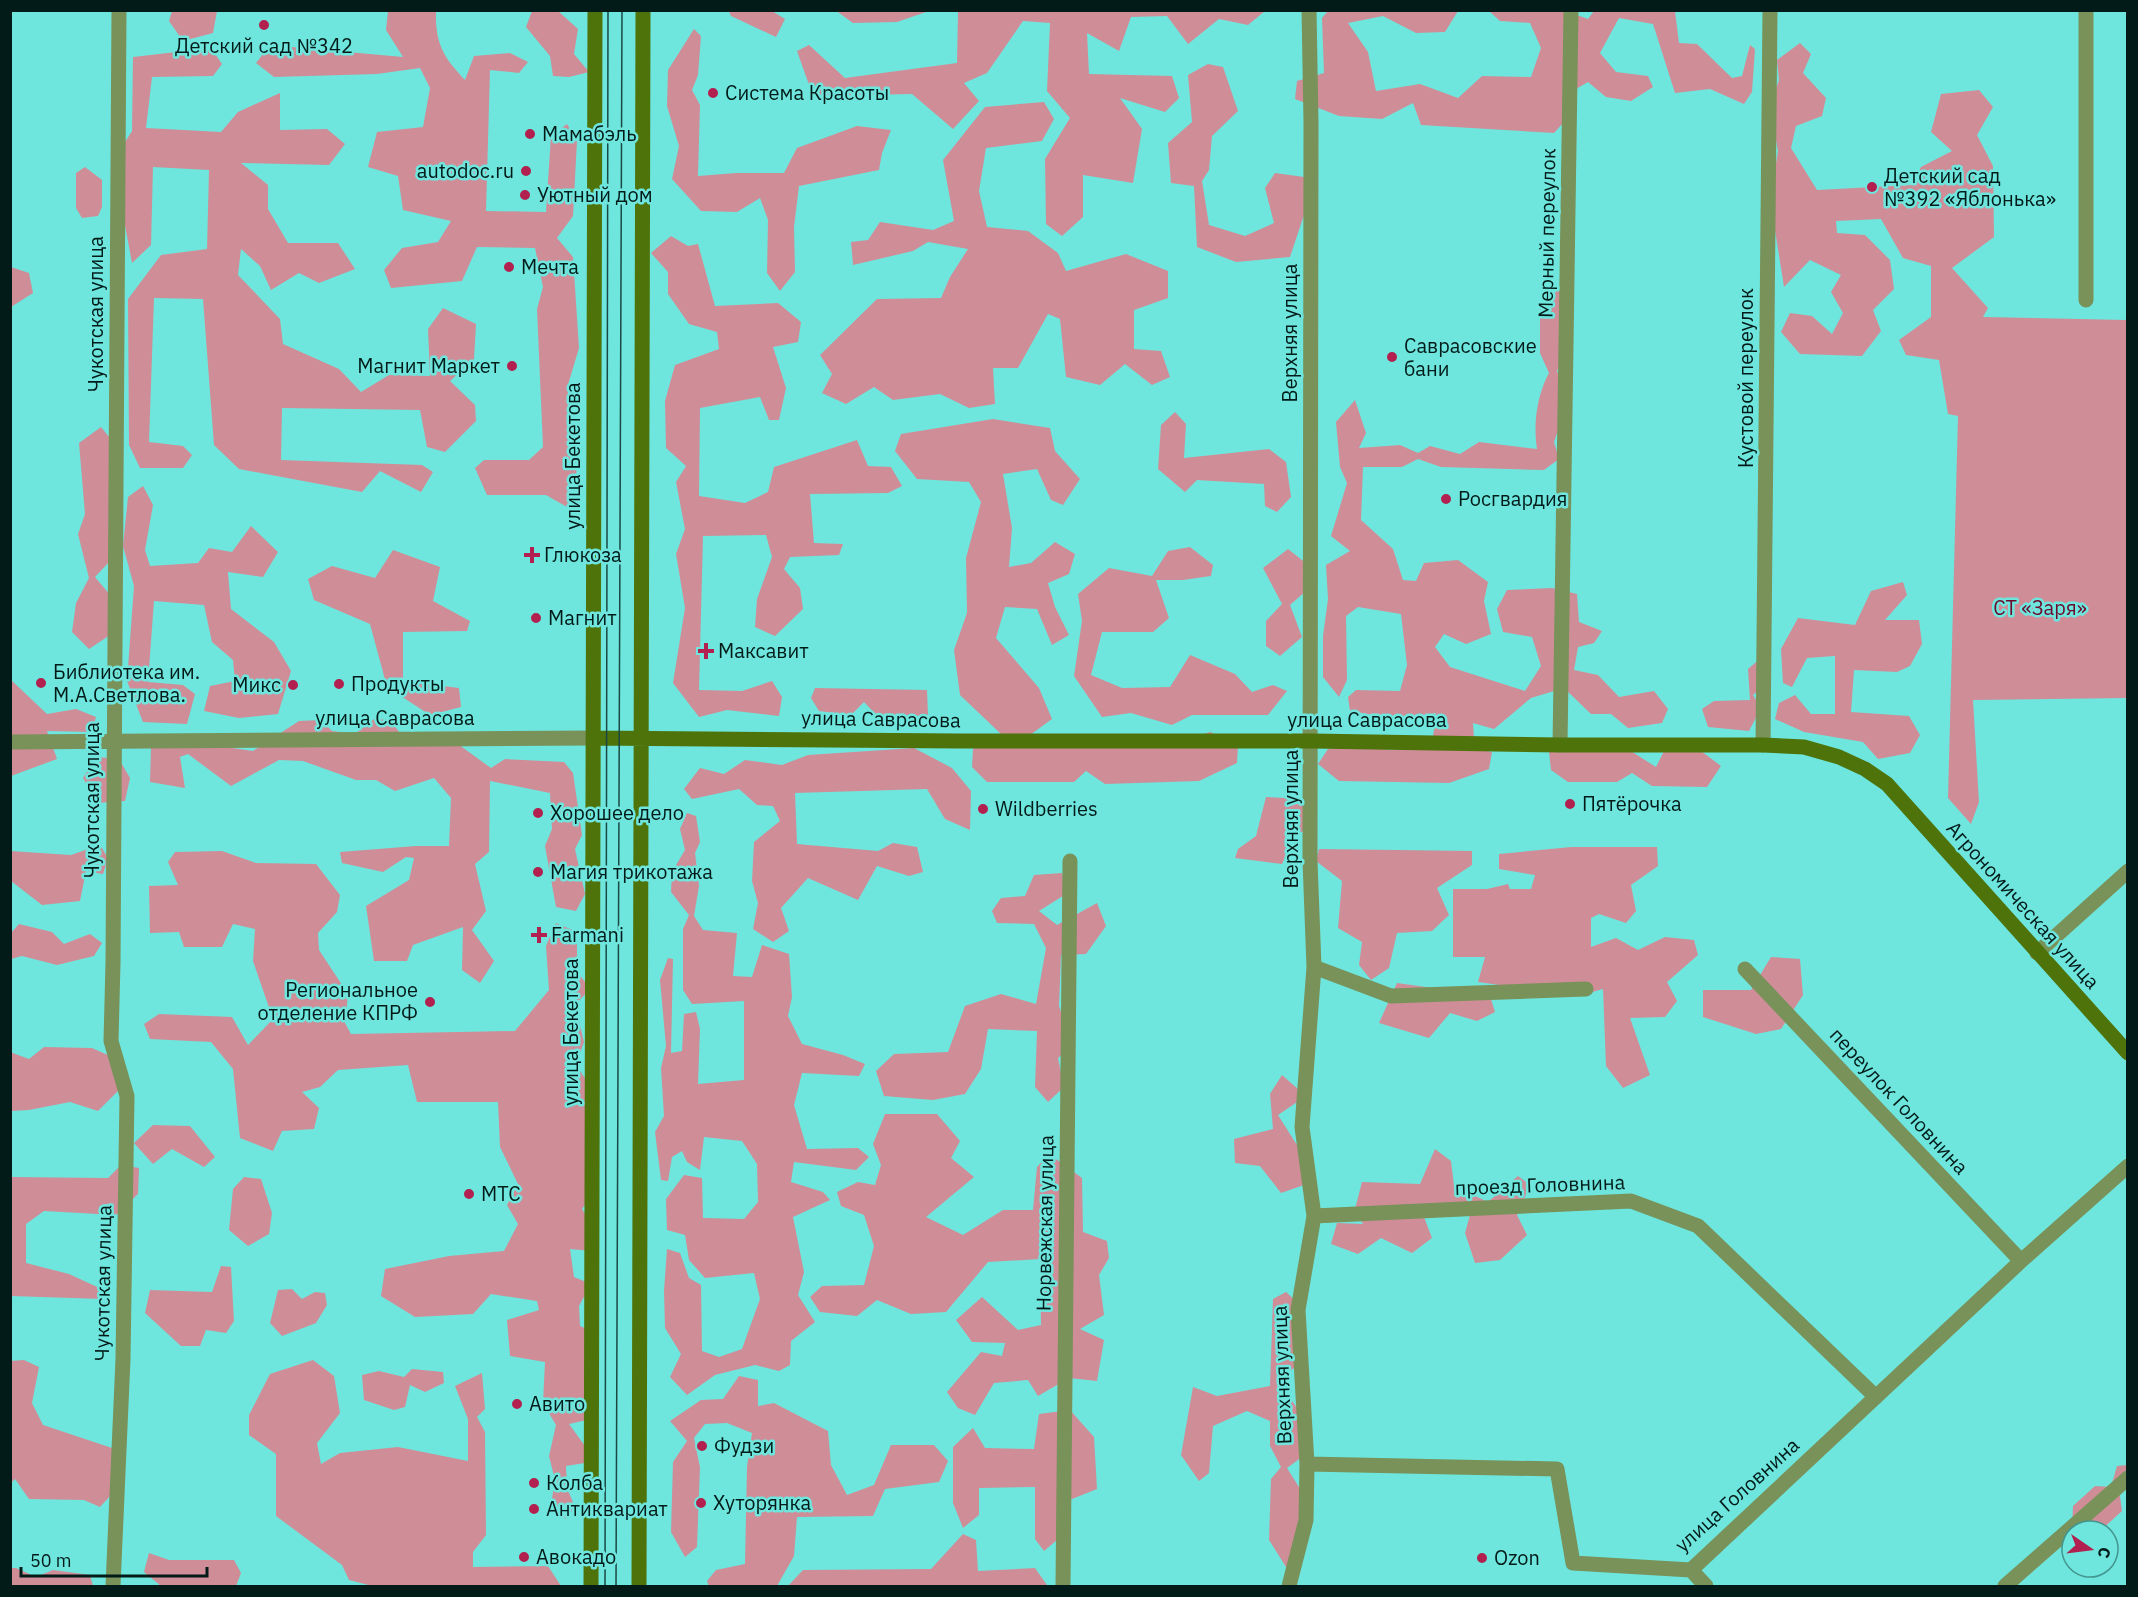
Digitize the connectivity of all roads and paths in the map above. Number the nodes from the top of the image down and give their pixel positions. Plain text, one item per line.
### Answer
1 (119, 10) edge
2 (596, 10) edge
3 (642, 10) edge
4 (1309, 10) edge
5 (1571, 10) edge
6 (1770, 10) edge
7 (2086, 10) edge
8 (2086, 300) dead end
9 (593, 738) junction
10 (641, 738) junction
11 (113, 741) junction
12 (1311, 741) junction
13 (10, 742) edge
14 (1560, 745) junction
15 (1763, 745) junction
16 (1887, 784) joint
17 (1070, 861) dead end
18 (2127, 871) edge
19 (2037, 953) junction
20 (1314, 967) junction
21 (1745, 969) dead end
22 (1586, 989) dead end
23 (2127, 1053) edge
24 (2127, 1166) edge
25 (1314, 1216) junction
26 (2021, 1261) junction
27 (1876, 1396) junction
28 (1307, 1464) junction
29 (2127, 1478) edge
30 (1691, 1570) junction
31 (113, 1587) edge
32 (591, 1587) edge
33 (639, 1587) edge
34 (1063, 1587) edge
35 (1289, 1587) edge
36 (1706, 1587) edge
37 (2005, 1587) edge

1 - 11 street, Чукотская улица
2 - 9 main road, улица Бекетова
3 - 10 main road
4 - 12 street, Верхняя улица
5 - 14 street, Мерный переулок
6 - 15 street, Кустовой переулок
7 - 8 street
9 - 10 main road, улица Саврасова
9 - 11 street, улица Саврасова
9 - 32 main road, улица Бекетова
10 - 12 main road, улица Саврасова
10 - 33 main road
11 - 13 street, улица Саврасова
11 - 31 street, Чукотская улица
12 - 14 main road, улица Саврасова
12 - 20 street, Верхняя улица
14 - 15 main road, улица Саврасова
15 - 16 main road, улица Саврасова
16 - 19 main road, Агрономическая улица
17 - 34 street, Норвежская улица
18 - 19 street
19 - 23 main road, Агрономическая улица
20 - 22 street
20 - 25 street, Верхняя улица
21 - 26 street, переулок Головнина
24 - 26 street, улица Головнина
25 - 27 street, проезд Головнина
25 - 28 street, Верхняя улица
26 - 27 street, улица Головнина
27 - 30 street, улица Головнина
28 - 30 street, улица Головнина
28 - 35 street, Верхняя улица
29 - 37 street
30 - 36 street

